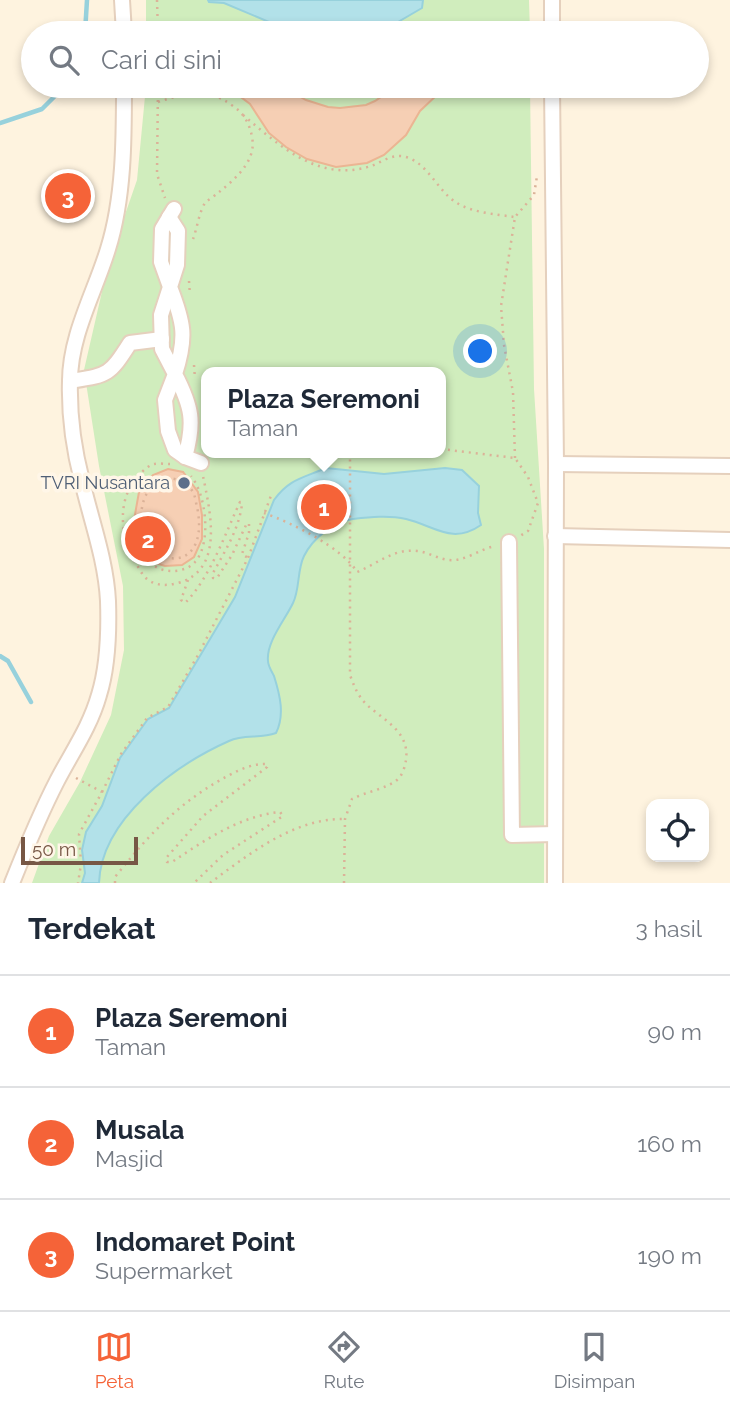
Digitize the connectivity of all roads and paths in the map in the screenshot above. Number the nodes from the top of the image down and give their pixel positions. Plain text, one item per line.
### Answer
1 (122, 0) edge
2 (158, 0) edge
3 (552, 0) edge
4 (123, 21) edge
5 (158, 21) edge
6 (552, 21) edge
7 (124, 98) edge
8 (171, 98) edge
9 (217, 98) edge
10 (552, 98) edge
11 (158, 102) dead end
12 (243, 115) junction
13 (538, 169) dead end
14 (172, 213) dead end
15 (515, 217) junction
16 (191, 247) dead end
17 (170, 287) junction
18 (162, 339) junction
19 (175, 374) junction
20 (69, 381) junction
21 (446, 450) edge
22 (350, 458) edge
23 (515, 458) junction
24 (201, 463) joint
25 (181, 464) junction
26 (556, 464) junction
27 (730, 466) edge
28 (272, 493) dead end
29 (265, 513) junction
30 (555, 536) junction
31 (730, 540) edge
32 (509, 542) junction
33 (146, 548) junction
34 (247, 558) junction
35 (352, 564) junction
36 (188, 580) junction
37 (63, 771) junction
38 (102, 792) junction
39 (345, 820) junction
40 (555, 834) junction
41 (12, 883) edge
42 (78, 883) edge
43 (115, 883) edge
44 (194, 883) edge
45 (210, 883) edge
46 (344, 883) edge
47 (555, 883) edge

1 - 4 street
2 - 5 path
3 - 6 street
7 - 20 street
8 - 11 path
9 - 12 path
10 - 26 street
12 - 15 path
12 - 16 path
13 - 15 path
14 - 17 street
15 - 23 path
17 - 18 street
17 - 19 street
18 - 19 street
18 - 20 street
19 - 25 street
19 - 25 street
20 - 37 street
21 - 23 path
22 - 35 path
23 - 32 path
24 - 25 street
24 - 36 path
25 - 33 path
25 - 36 path
26 - 27 street
26 - 30 street
28 - 29 path
29 - 34 path
29 - 35 path
30 - 31 street
30 - 40 street
32 - 35 path
32 - 40 street
33 - 33 path
34 - 36 path
34 - 38 path
35 - 39 path
37 - 38 path
37 - 41 street
38 - 42 path
39 - 45 path
39 - 46 path
40 - 47 street
43 - 44 path

